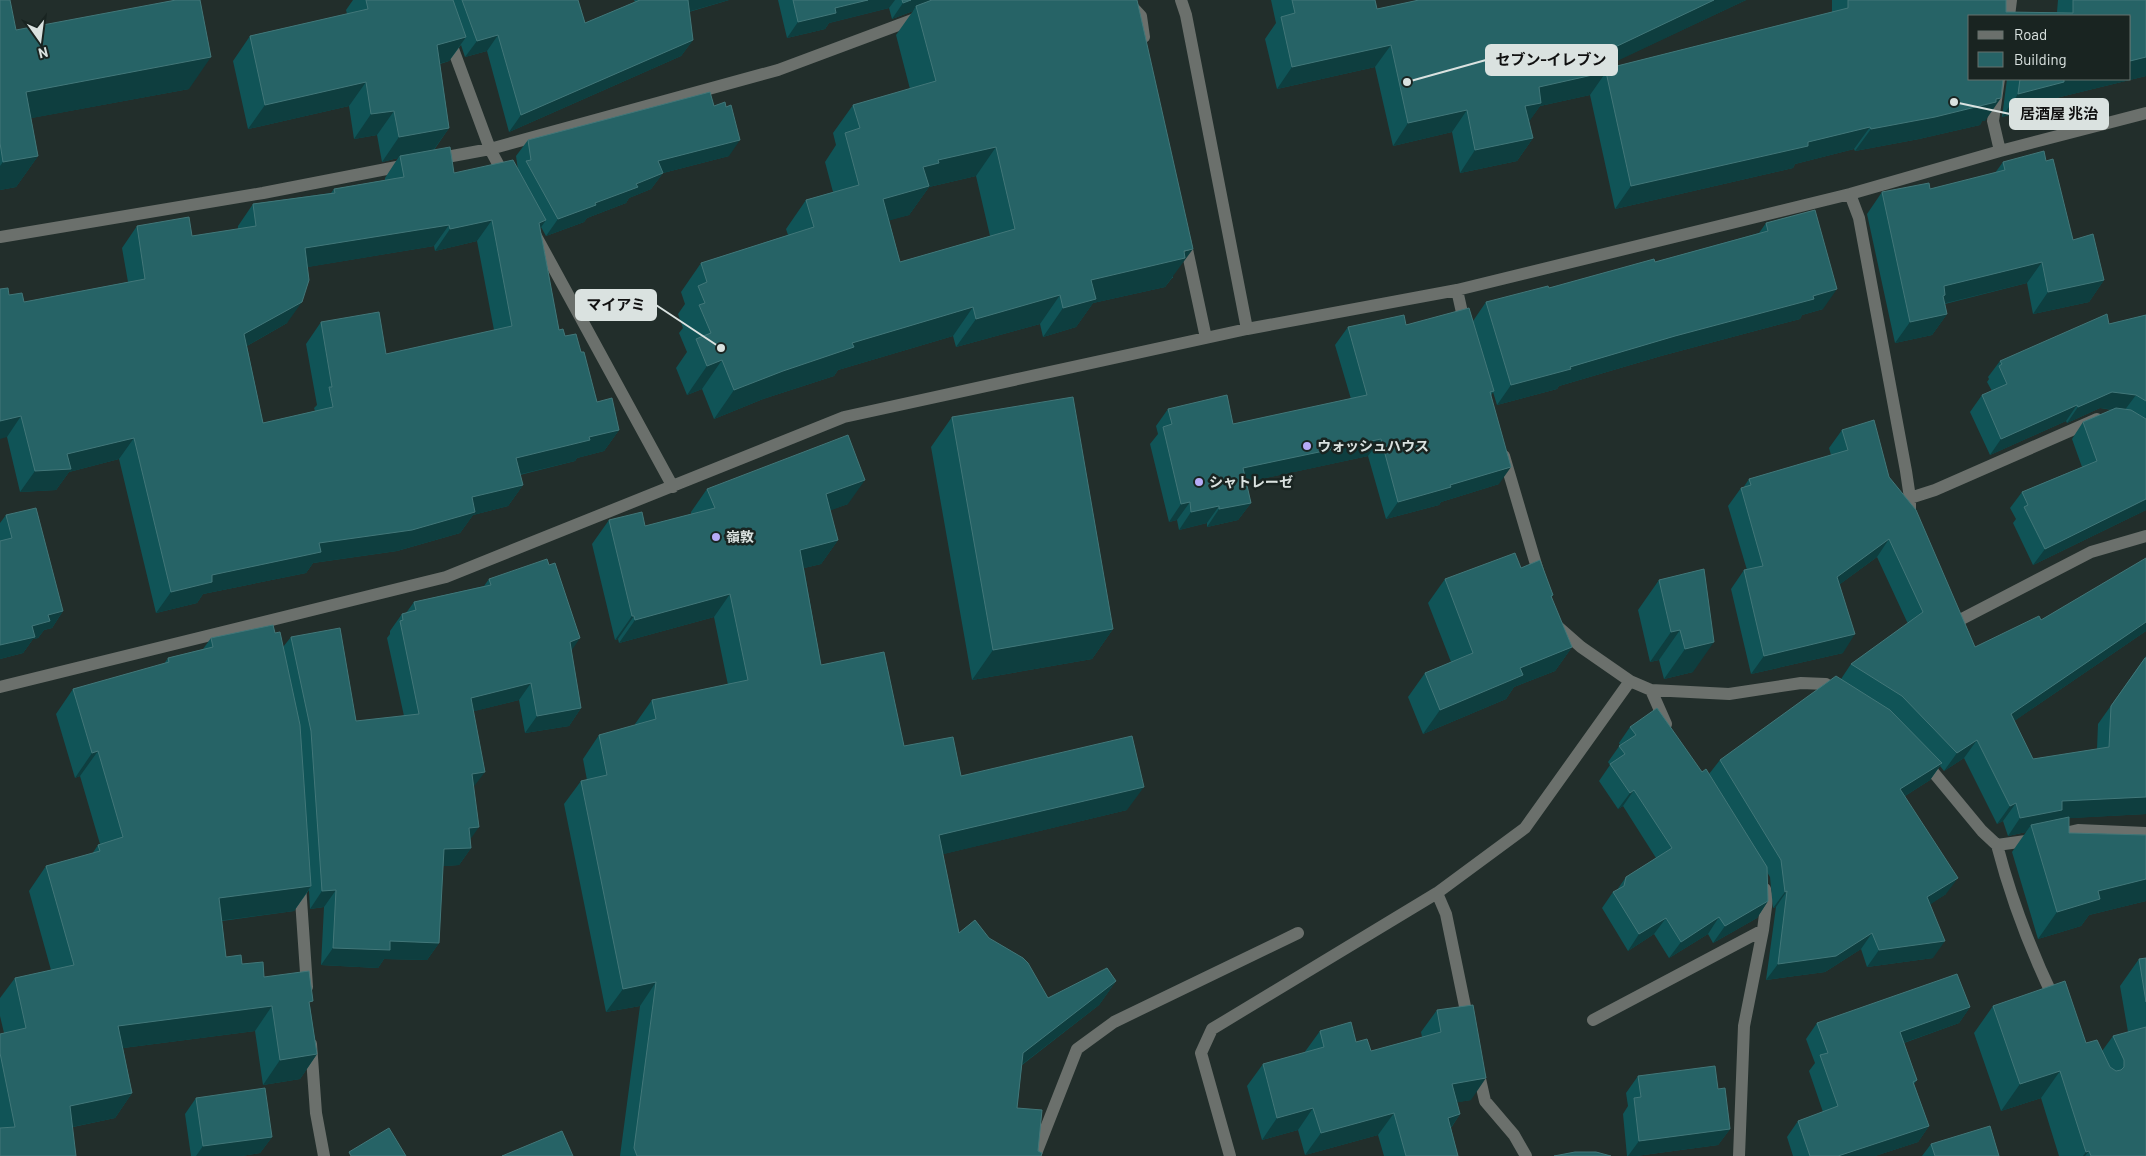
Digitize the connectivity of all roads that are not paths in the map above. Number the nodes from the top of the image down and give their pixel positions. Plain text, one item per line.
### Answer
1 (1126, 0) edge
2 (1181, 0) edge
3 (2011, 0) edge
4 (929, 13) edge
5 (2009, 15) edge
6 (446, 28) edge
7 (1147, 53) edge
8 (1999, 80) edge
9 (2146, 113) edge
10 (490, 149) junction
11 (2000, 151) junction
12 (512, 190) edge
13 (1850, 194) junction
14 (529, 222) edge
15 (1181, 223) edge
16 (0, 237) edge
17 (1457, 290) junction
18 (1247, 329) junction
19 (1206, 338) junction
20 (1470, 340) edge
21 (2113, 417) edge
22 (1501, 444) edge
23 (672, 487) junction
24 (1910, 498) junction
25 (1914, 528) edge
26 (2146, 536) edge
27 (1543, 586) edge
28 (1948, 605) edge
29 (1551, 614) edge
30 (1630, 681) junction
31 (0, 687) edge
32 (1651, 690) junction
33 (1851, 700) edge
34 (1671, 732) edge
35 (1916, 754) edge
36 (2146, 833) edge
37 (1997, 845) junction
38 (300, 877) edge
39 (1764, 881) edge
40 (1437, 893) junction
41 (1763, 930) junction
42 (1298, 933) dead end
43 (308, 995) edge
44 (2059, 1009) edge
45 (1593, 1020) dead end
46 (311, 1035) edge
47 (1471, 1035) edge
48 (1475, 1054) edge
49 (324, 1156) edge
50 (1035, 1156) edge
51 (1230, 1156) edge
52 (1526, 1156) edge
53 (1739, 1156) edge

1 - 7 street
2 - 18 street
3 - 5 street
4 - 10 street
6 - 10 street
8 - 11 street
9 - 11 street
10 - 12 street
10 - 16 street
11 - 13 street
13 - 17 street
13 - 24 street
14 - 23 street
15 - 19 street
17 - 18 street
17 - 20 street
18 - 19 street
19 - 23 street
21 - 24 street
22 - 27 street
23 - 31 street
24 - 25 street
26 - 28 street
29 - 30 street
30 - 32 street
30 - 40 street
32 - 33 street
32 - 34 street
35 - 37 street
36 - 37 street
37 - 44 street
38 - 43 street
39 - 41 street
40 - 47 street
40 - 51 street
41 - 45 street
41 - 53 street
42 - 50 street
46 - 49 street
48 - 52 street

